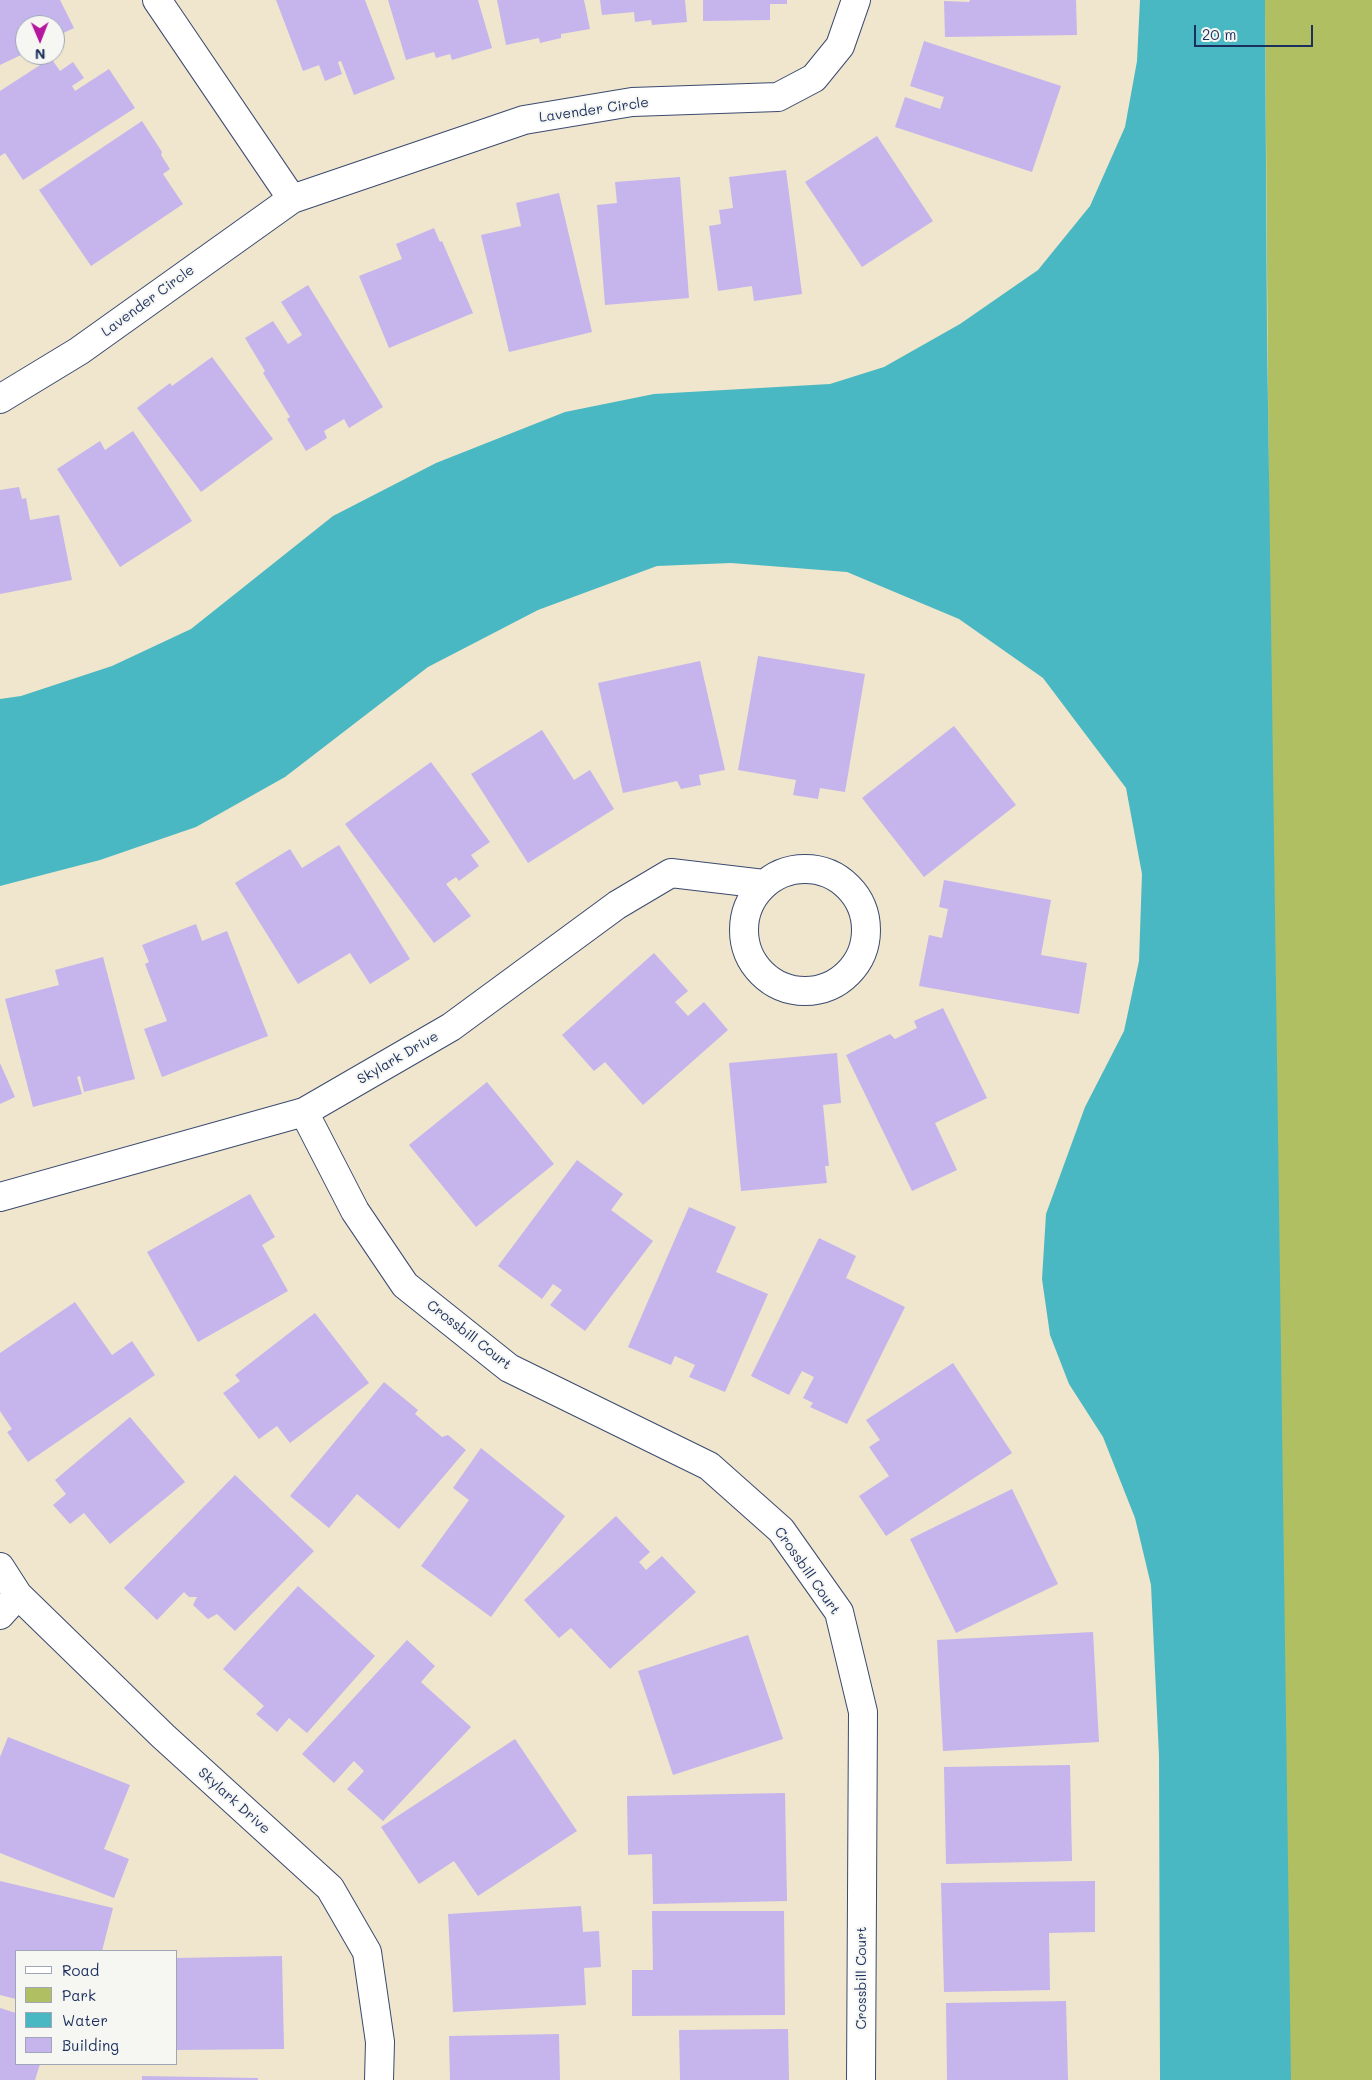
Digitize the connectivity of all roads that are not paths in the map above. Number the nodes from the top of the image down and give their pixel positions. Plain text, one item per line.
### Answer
1 (157, 0) edge
2 (856, 0) edge
3 (292, 198) junction
4 (0, 399) edge
5 (764, 884) junction
6 (304, 1112) junction
7 (0, 1197) edge
8 (0, 1567) edge
9 (9, 1605) edge
10 (379, 2080) edge
11 (861, 2080) edge

1 - 3 street
2 - 3 street, Lavender Circle
3 - 4 street, Lavender Circle
5 - 5 street
5 - 6 street, Skylark Drive
6 - 7 street, Skylark Drive
6 - 11 street, Crossbill Court
8 - 9 street, Skylark Drive
9 - 10 street, Skylark Drive

